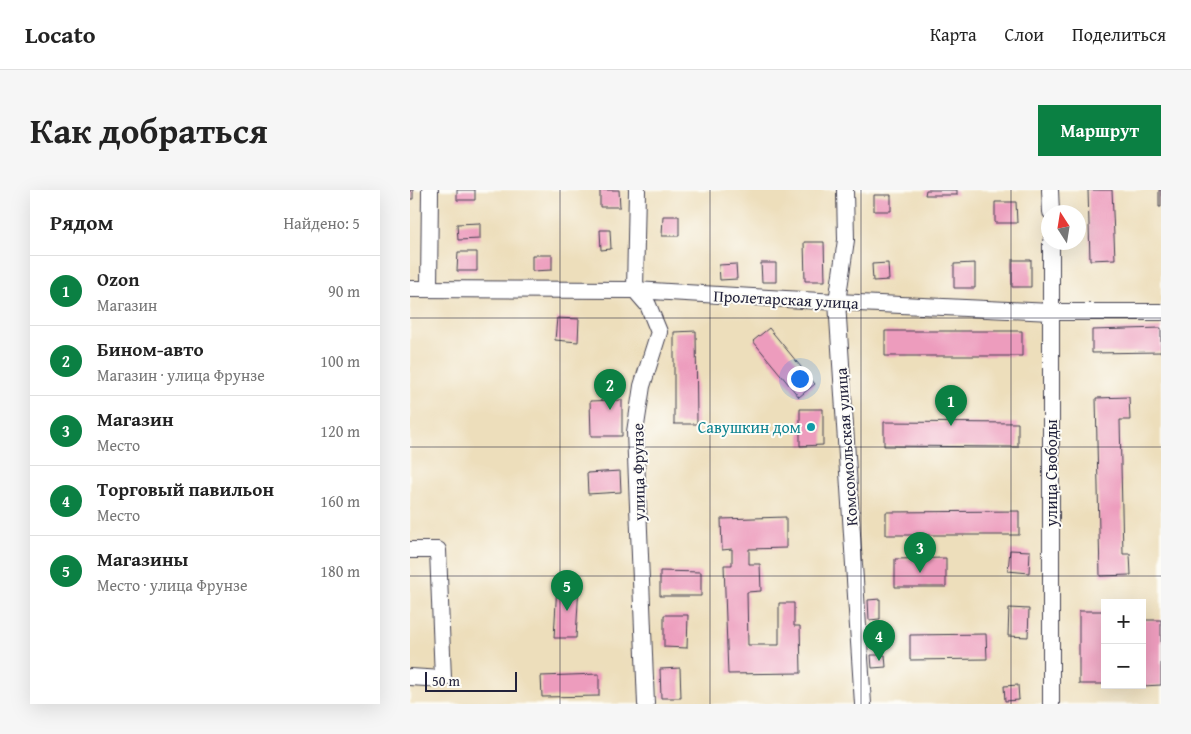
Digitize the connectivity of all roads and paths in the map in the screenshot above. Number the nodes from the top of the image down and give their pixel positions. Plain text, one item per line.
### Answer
1 (430, 190) edge
2 (637, 190) edge
3 (845, 190) edge
4 (1050, 190) edge
5 (1050, 205) edge
6 (1051, 250) edge
7 (410, 289) edge
8 (429, 289) junction
9 (635, 290) junction
10 (837, 302) junction
11 (1051, 312) junction
12 (1161, 312) edge
13 (410, 550) edge
14 (410, 677) edge
15 (646, 704) edge
16 (863, 704) edge
17 (1050, 704) edge

1 - 8 street
2 - 9 street
3 - 10 street, Комсомольская улица
4 - 5 street
6 - 11 street, улица Свободы
7 - 8 street, Пролетарская улица
8 - 9 street, Пролетарская улица
9 - 10 street, Пролетарская улица
9 - 15 street, улица Фрунзе
10 - 11 street, Пролетарская улица
10 - 16 street, Комсомольская улица
11 - 12 street, Пролетарская улица
11 - 17 street, улица Свободы
13 - 14 street

